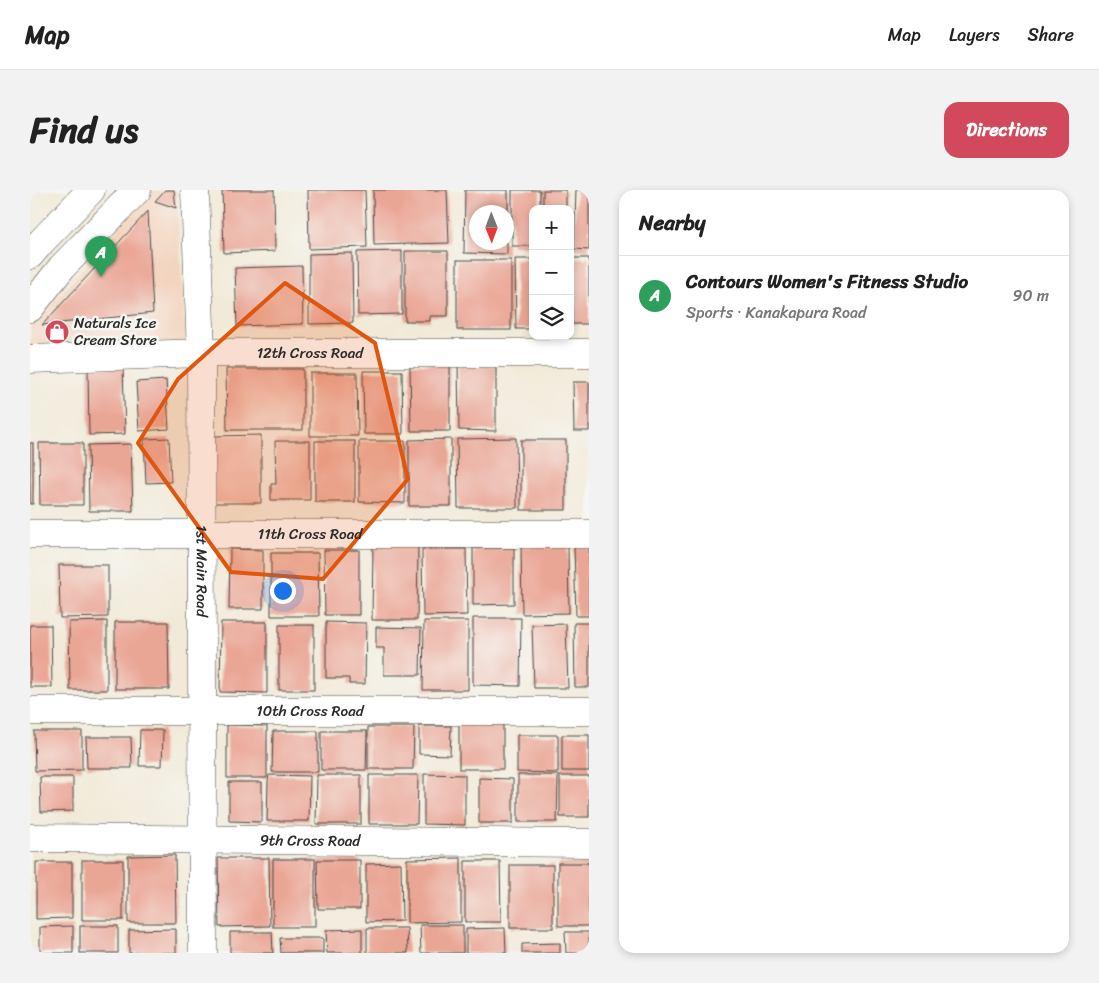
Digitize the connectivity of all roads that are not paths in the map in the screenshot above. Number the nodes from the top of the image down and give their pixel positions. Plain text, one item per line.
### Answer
1 (91, 190) edge
2 (137, 190) edge
3 (195, 190) edge
4 (30, 255) edge
5 (30, 308) edge
6 (200, 353) junction
7 (589, 353) edge
8 (30, 359) edge
9 (30, 534) edge
10 (201, 534) junction
11 (589, 534) edge
12 (30, 711) edge
13 (202, 711) junction
14 (589, 711) edge
15 (30, 838) edge
16 (202, 840) junction
17 (589, 843) edge
18 (202, 953) edge

1 - 4 street
2 - 5 street
3 - 6 street, 1st Main Road
6 - 7 street, 12th Cross Road
6 - 8 street, 12th Cross Road
6 - 10 street, 1st Main Road
9 - 10 street, 11th Cross Road
10 - 11 street, 11th Cross Road
10 - 13 street, 1st Main Road
12 - 13 street, 10th Cross Road
13 - 14 street, 10th Cross Road
13 - 16 street, 1st Main Road
15 - 16 street, 9th Cross Road
16 - 17 street, 9th Cross Road
16 - 18 street, 1st Main Road

